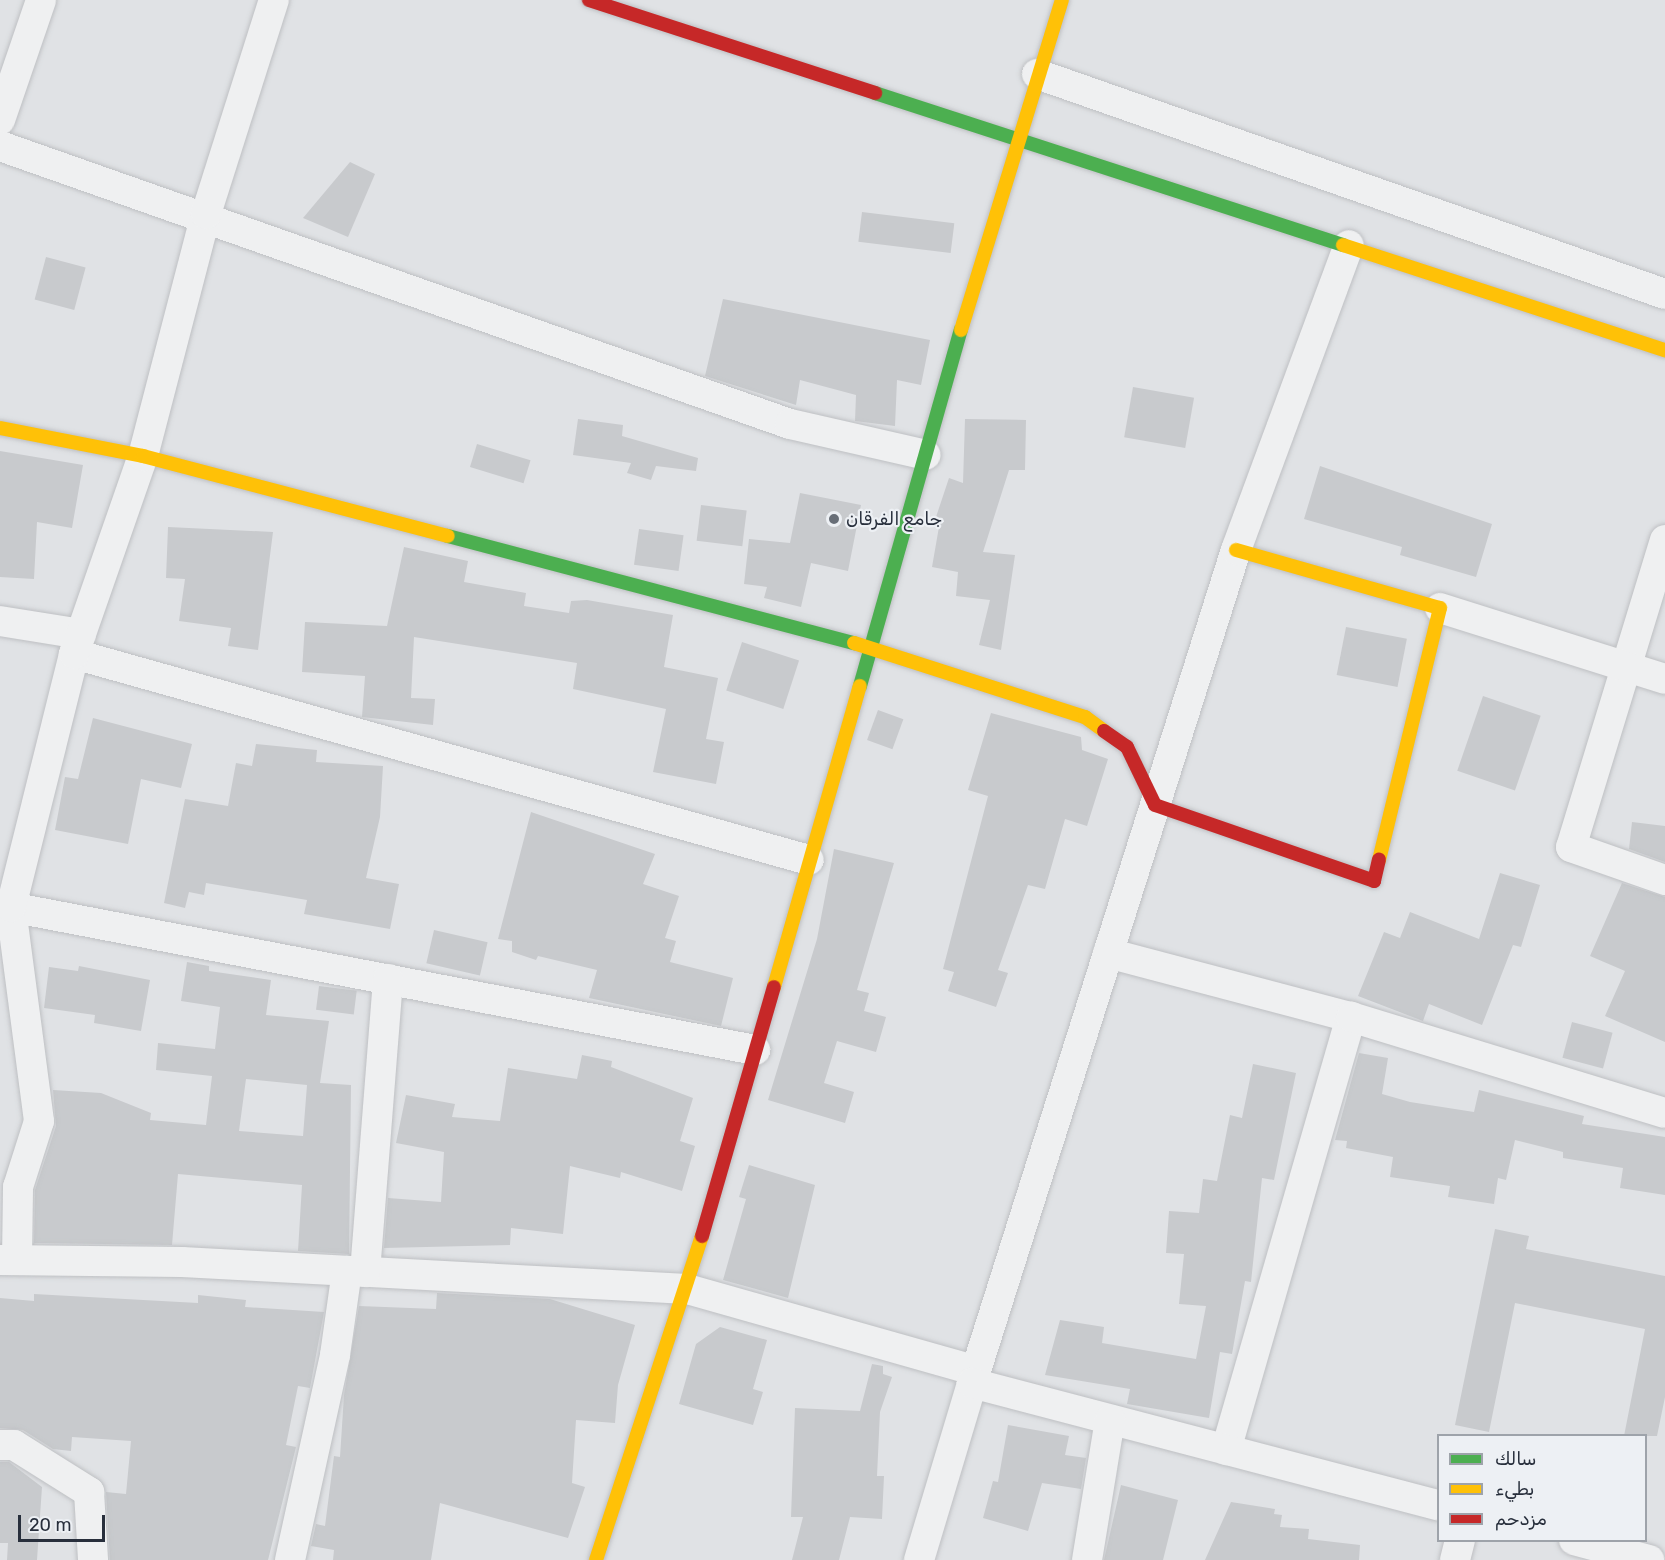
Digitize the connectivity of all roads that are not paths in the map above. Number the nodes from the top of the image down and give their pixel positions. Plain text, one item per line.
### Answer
1 (41, 0) edge
2 (274, 0) edge
3 (589, 0) edge
4 (1062, 0) edge
5 (1037, 74) junction
6 (0, 120) edge
7 (1016, 139) junction
8 (0, 146) edge
9 (206, 214) junction
10 (1349, 245) junction
11 (1665, 294) edge
12 (1665, 350) edge
13 (0, 428) edge
14 (926, 455) junction
15 (143, 456) junction
16 (1665, 540) edge
17 (1236, 550) junction
18 (1440, 608) junction
19 (0, 621) edge
20 (77, 644) junction
21 (871, 647) junction
22 (1626, 666) junction
23 (1665, 679) edge
24 (1155, 805) junction
25 (809, 860) junction
26 (1665, 880) edge
27 (5, 906) edge
28 (1108, 953) junction
29 (388, 980) junction
30 (1351, 1017) junction
31 (755, 1050) junction
32 (1665, 1113) edge
33 (9, 1260) edge
34 (356, 1271) junction
35 (687, 1288) junction
36 (974, 1377) junction
37 (1110, 1420) junction
38 (0, 1445) edge
39 (1226, 1450) junction
40 (1437, 1505) edge
41 (1460, 1542) edge
42 (1582, 1542) edge
43 (93, 1560) edge
44 (290, 1560) edge
45 (596, 1560) edge
46 (919, 1560) edge
47 (1087, 1560) edge
48 (1455, 1560) edge
49 (1649, 1560) edge

1 - 6 street
2 - 9 street
3 - 7 street
4 - 5 street
5 - 7 street
5 - 11 street
7 - 10 street
7 - 14 street
8 - 9 street
9 - 14 street
9 - 15 street
10 - 12 street
10 - 17 street
13 - 15 street
14 - 21 street
15 - 20 street
15 - 21 street
16 - 22 street
17 - 18 street
17 - 24 street
18 - 22 street
18 - 24 street
19 - 20 street
20 - 25 street
20 - 27 street
21 - 24 street
21 - 25 street
22 - 23 street
22 - 26 street
24 - 28 street
25 - 31 street
27 - 29 street
27 - 33 street
28 - 30 street
28 - 36 street
29 - 31 street
29 - 34 street
30 - 32 street
30 - 39 street
31 - 35 street
33 - 34 street
34 - 35 street
34 - 44 street
35 - 36 street
35 - 45 street
36 - 37 street
36 - 46 street
37 - 39 street
37 - 47 street
38 - 43 street
39 - 40 street
41 - 48 street
42 - 49 street

